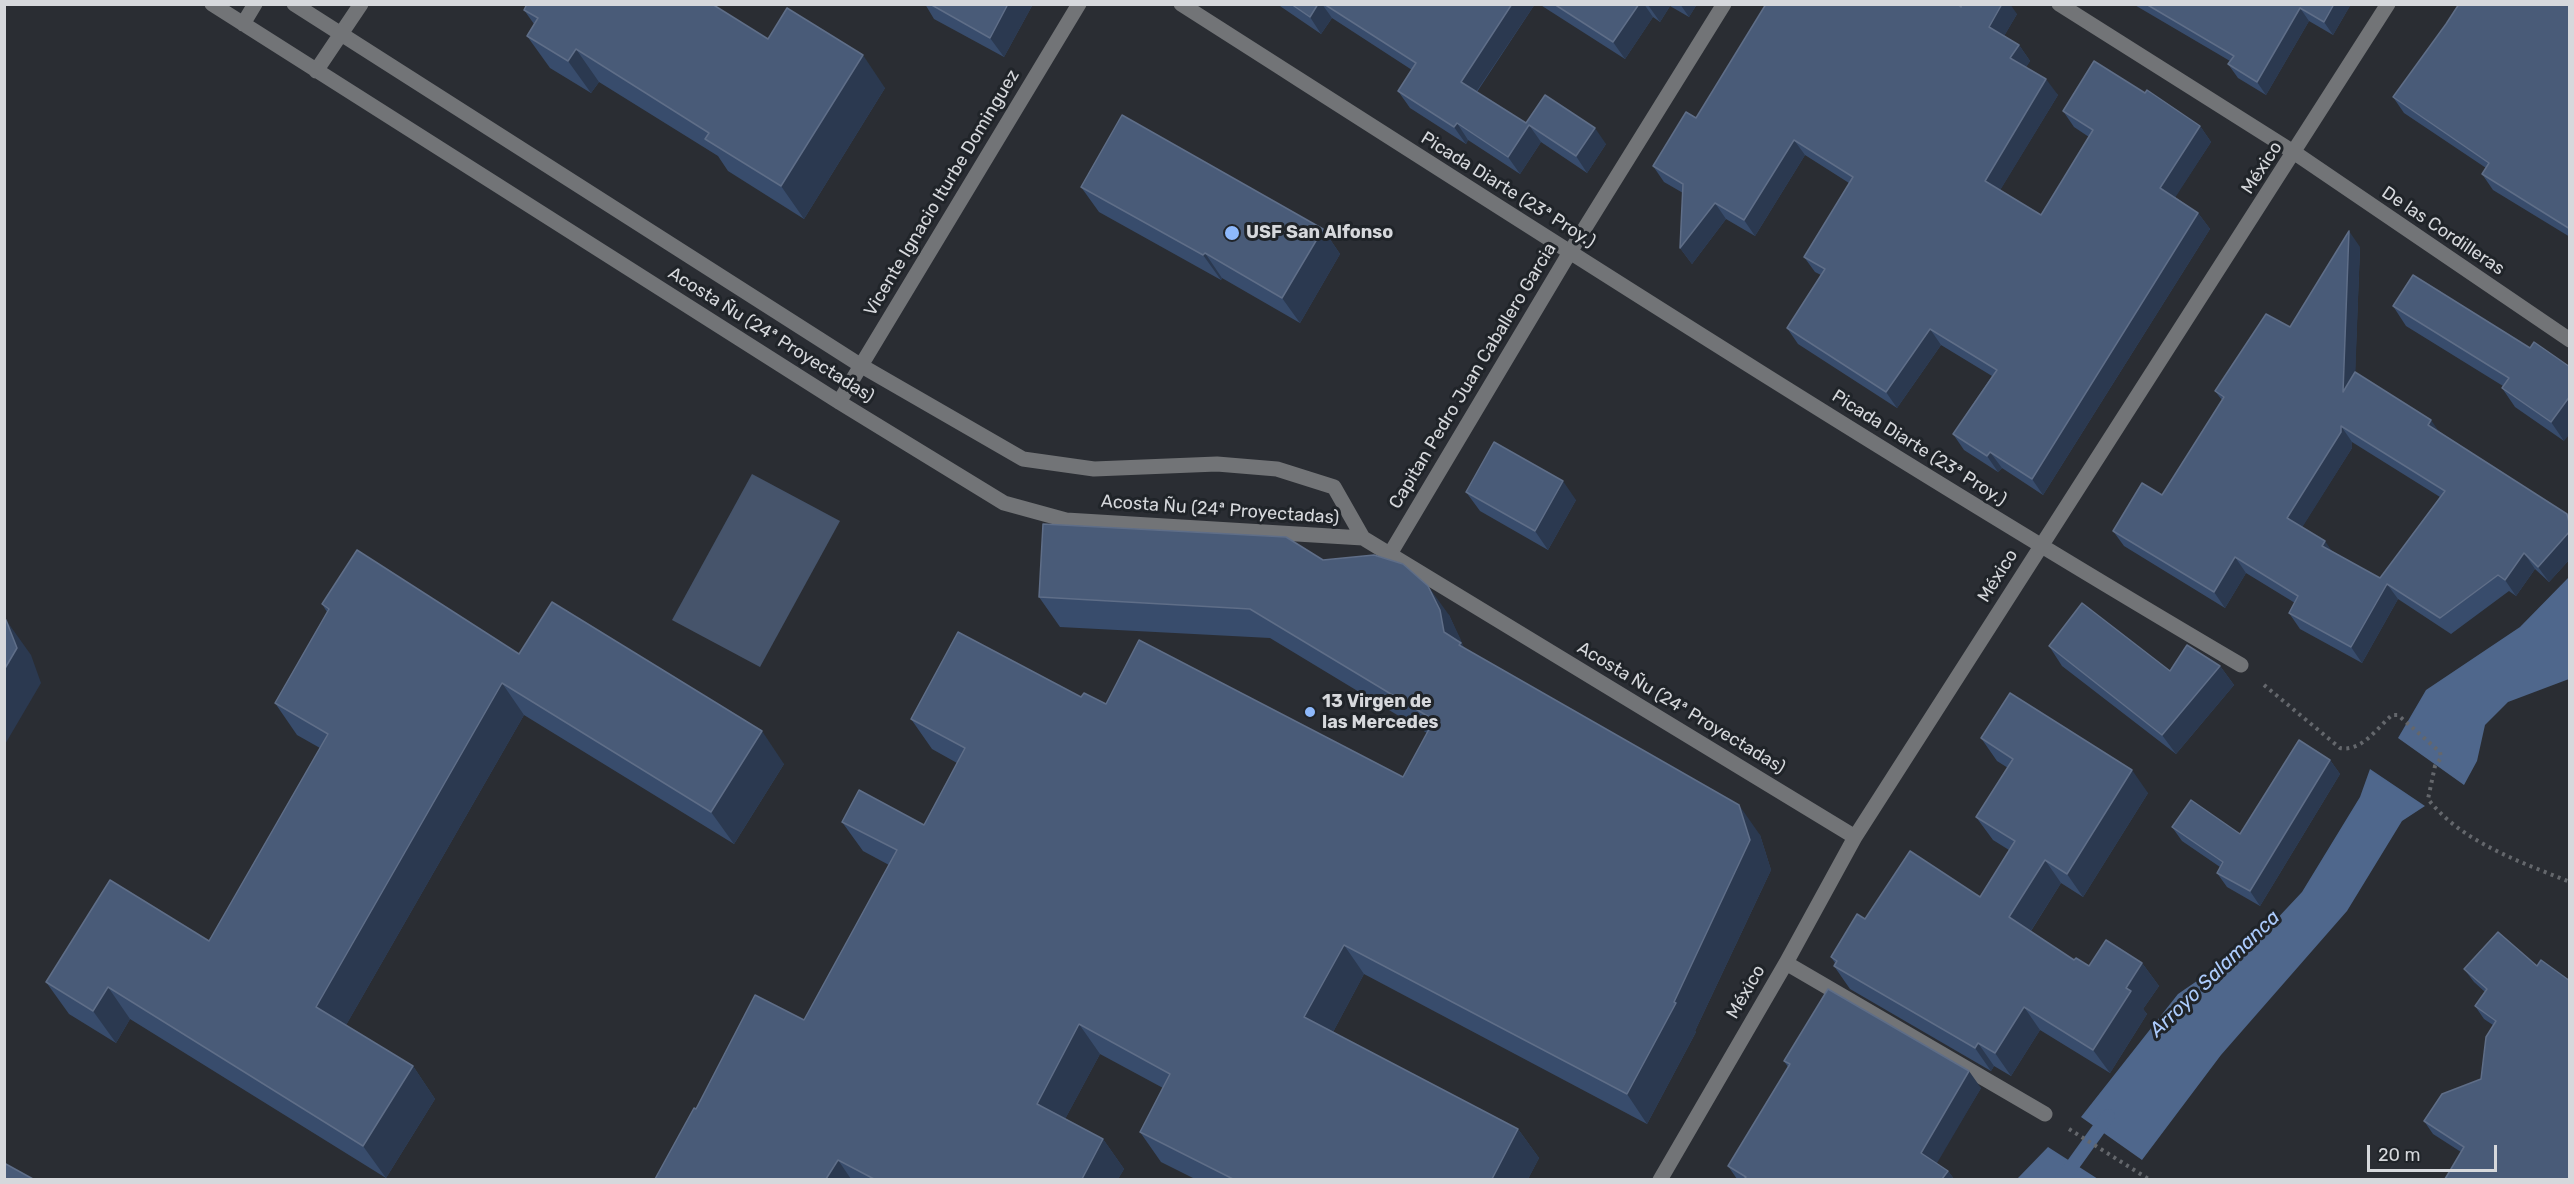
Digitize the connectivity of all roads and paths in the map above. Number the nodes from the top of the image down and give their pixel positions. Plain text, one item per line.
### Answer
1 (212, 4) edge
2 (255, 4) edge
3 (294, 4) edge
4 (361, 4) edge
5 (1078, 4) edge
6 (1181, 4) edge
7 (1724, 4) edge
8 (2059, 4) edge
9 (2388, 4) edge
10 (243, 24) junction
11 (342, 34) junction
12 (316, 71) junction
13 (2295, 153) junction
14 (1570, 252) junction
15 (2570, 340) edge
16 (860, 365) junction
17 (839, 402) junction
18 (1363, 538) junction
19 (2040, 546) junction
20 (1390, 554) junction
21 (2241, 665) joint
22 (1855, 837) junction
23 (2570, 882) edge
24 (1786, 963) junction
25 (2045, 1114) dead end
26 (2067, 1127) dead end
27 (1660, 1179) edge
28 (2150, 1179) edge

1 - 10 street, Acosta Ñu (24ª Proyectadas)
2 - 10 street
3 - 11 street, Acosta Ñu (24ª Proyectadas)
4 - 11 street
5 - 16 street, Vicente Ignacio Iturbe Dominguez
6 - 14 street, Picada Diarte (23ª Proy.)
7 - 14 street, Capitan Pedro Juan Caballero Garcia
8 - 13 street, De las Cordilleras
9 - 13 street, México
10 - 12 street, Acosta Ñu (24ª Proyectadas)
11 - 12 street
11 - 16 street, Acosta Ñu (24ª Proyectadas)
12 - 17 street, Acosta Ñu (24ª Proyectadas)
13 - 15 street, De las Cordilleras
13 - 19 street, México
14 - 19 street, Picada Diarte (23ª Proy.)
14 - 20 street, Capitan Pedro Juan Caballero Garcia
16 - 17 street, Vicente Ignacio Iturbe Dominguez
16 - 18 street, Acosta Ñu (24ª Proyectadas)
17 - 18 street, Acosta Ñu (24ª Proyectadas)
18 - 20 street, Acosta Ñu (24ª Proyectadas)
19 - 21 street, Picada Diarte (23ª Proy.)
19 - 22 street, México
20 - 22 street, Acosta Ñu (24ª Proyectadas)
21 - 23 path
22 - 24 street, México
24 - 25 street
24 - 27 street, México
26 - 28 path

